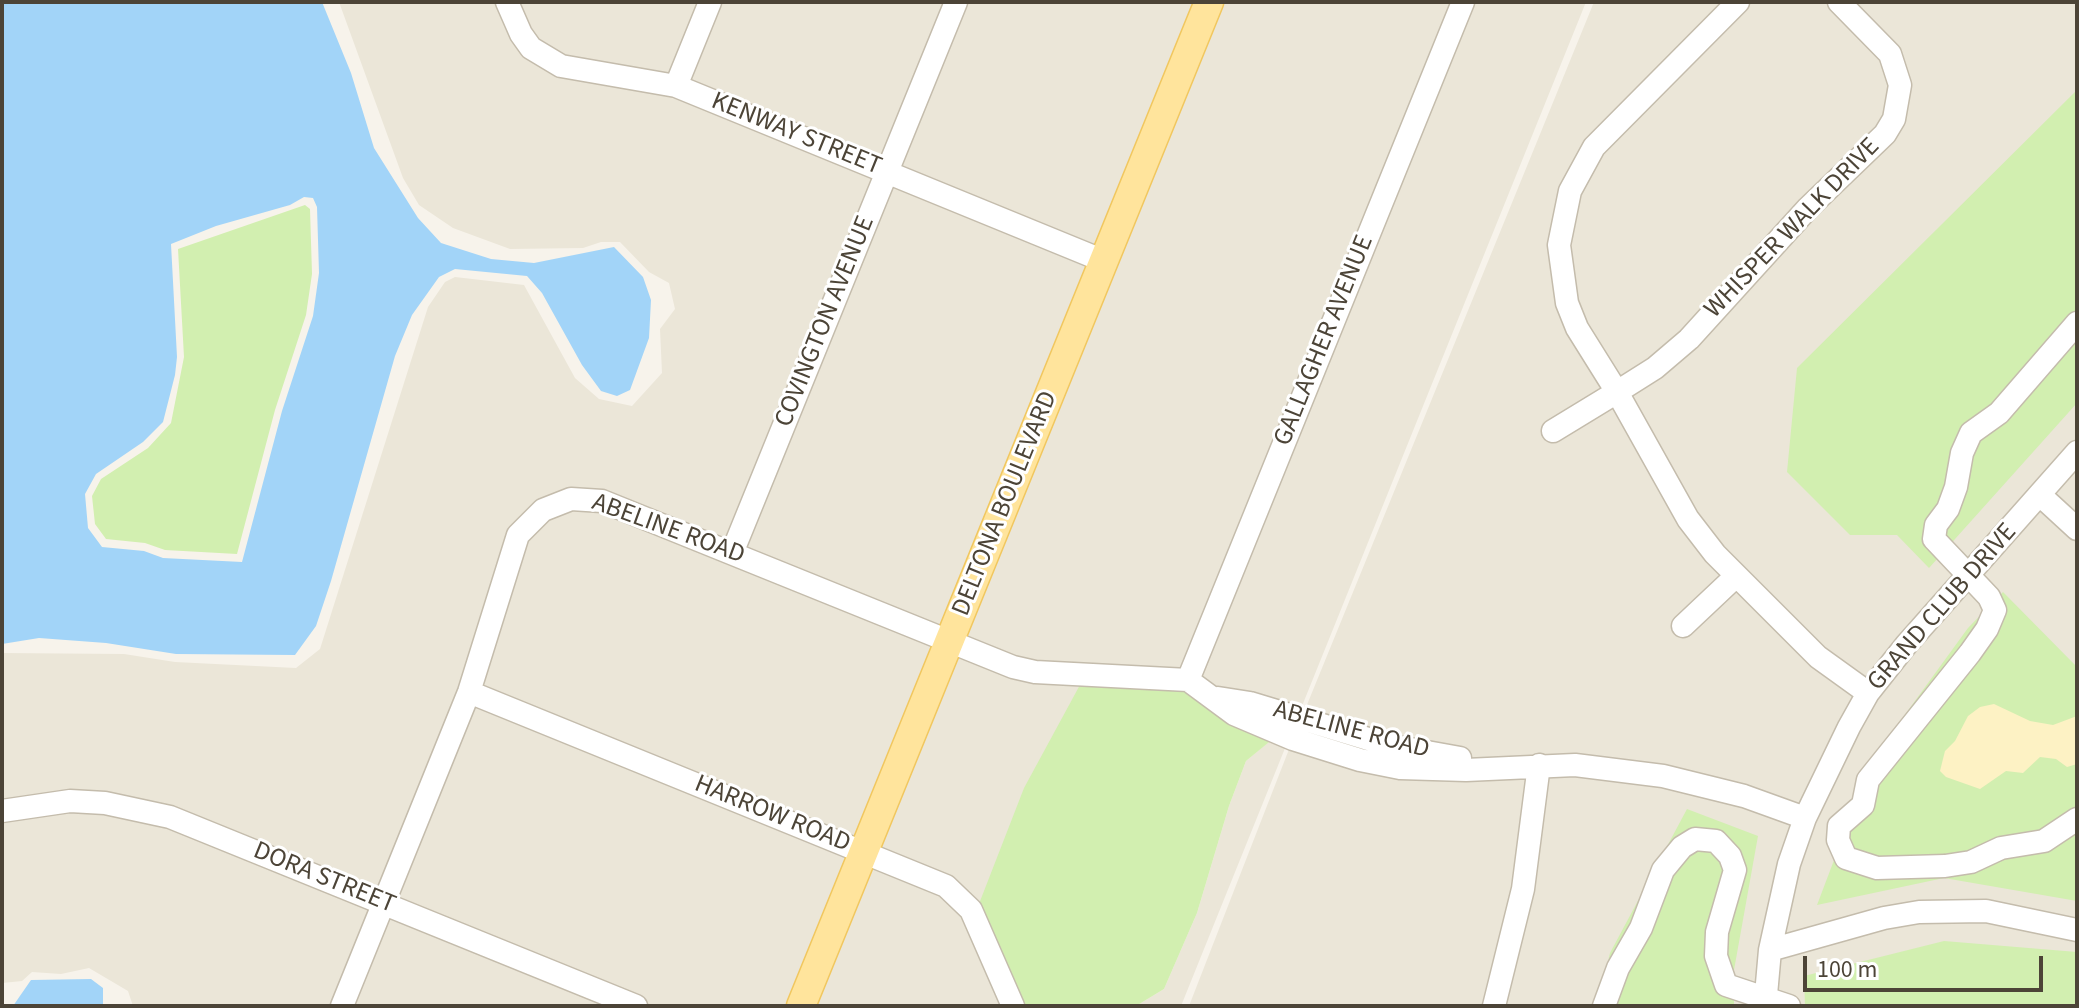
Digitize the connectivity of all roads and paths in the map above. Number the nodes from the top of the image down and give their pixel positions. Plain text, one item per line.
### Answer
1 (507, 2) edge
2 (710, 2) edge
3 (956, 2) edge
4 (1209, 2) edge
5 (1463, 2) edge
6 (1738, 2) edge
7 (1839, 2) edge
8 (676, 86) junction
9 (887, 172) junction
10 (1104, 261) junction
11 (2077, 323) edge
12 (1617, 392) junction
13 (1553, 431) dead end
14 (2077, 452) edge
15 (2040, 495) junction
16 (2077, 529) edge
17 (732, 553) junction
18 (1969, 575) junction
19 (1735, 577) junction
20 (1683, 626) dead end
21 (950, 642) junction
22 (1188, 680) junction
23 (469, 692) junction
24 (1868, 693) junction
25 (1539, 765) junction
26 (2, 811) edge
27 (1805, 818) junction
28 (2077, 819) edge
29 (864, 852) junction
30 (383, 903) junction
31 (2077, 930) edge
32 (1770, 950) junction
33 (1765, 1003) edge
34 (342, 1006) edge
35 (636, 1006) edge
36 (801, 1006) edge
37 (1013, 1006) edge
38 (1494, 1006) edge
39 (1604, 1006) edge
40 (1789, 1006) edge

1 - 8 street, KENWAY STREET
2 - 8 street
3 - 9 street, COVINGTON AVENUE
4 - 10 main road, DELTONA BOULEVARD
5 - 22 street, GALLAGHER AVENUE
6 - 12 street
7 - 12 street, WHISPER WALK DRIVE
8 - 9 street, KENWAY STREET
9 - 10 street, KENWAY STREET
9 - 17 street, COVINGTON AVENUE
10 - 21 main road, DELTONA BOULEVARD
11 - 18 street
12 - 13 street, WHISPER WALK DRIVE
12 - 19 street
14 - 15 street, GRAND CLUB DRIVE
15 - 16 street
15 - 18 street, GRAND CLUB DRIVE
17 - 21 street, ABELINE ROAD
17 - 23 street, ABELINE ROAD
18 - 24 street, GRAND CLUB DRIVE
18 - 28 street
19 - 20 street
19 - 24 street
21 - 22 street, ABELINE ROAD
21 - 29 main road, DELTONA BOULEVARD
22 - 25 street, ABELINE ROAD
23 - 29 street, HARROW ROAD
23 - 30 street, ABELINE ROAD
24 - 27 street, GRAND CLUB DRIVE
25 - 27 street, ABELINE ROAD
25 - 38 street
26 - 30 street, DORA STREET
27 - 32 street, GRAND CLUB DRIVE
29 - 36 main road, DELTONA BOULEVARD
29 - 37 street, HARROW ROAD
30 - 34 street, ABELINE ROAD
30 - 35 street, DORA STREET
31 - 32 street
32 - 33 street, GRAND CLUB DRIVE
33 - 39 street
33 - 40 street

